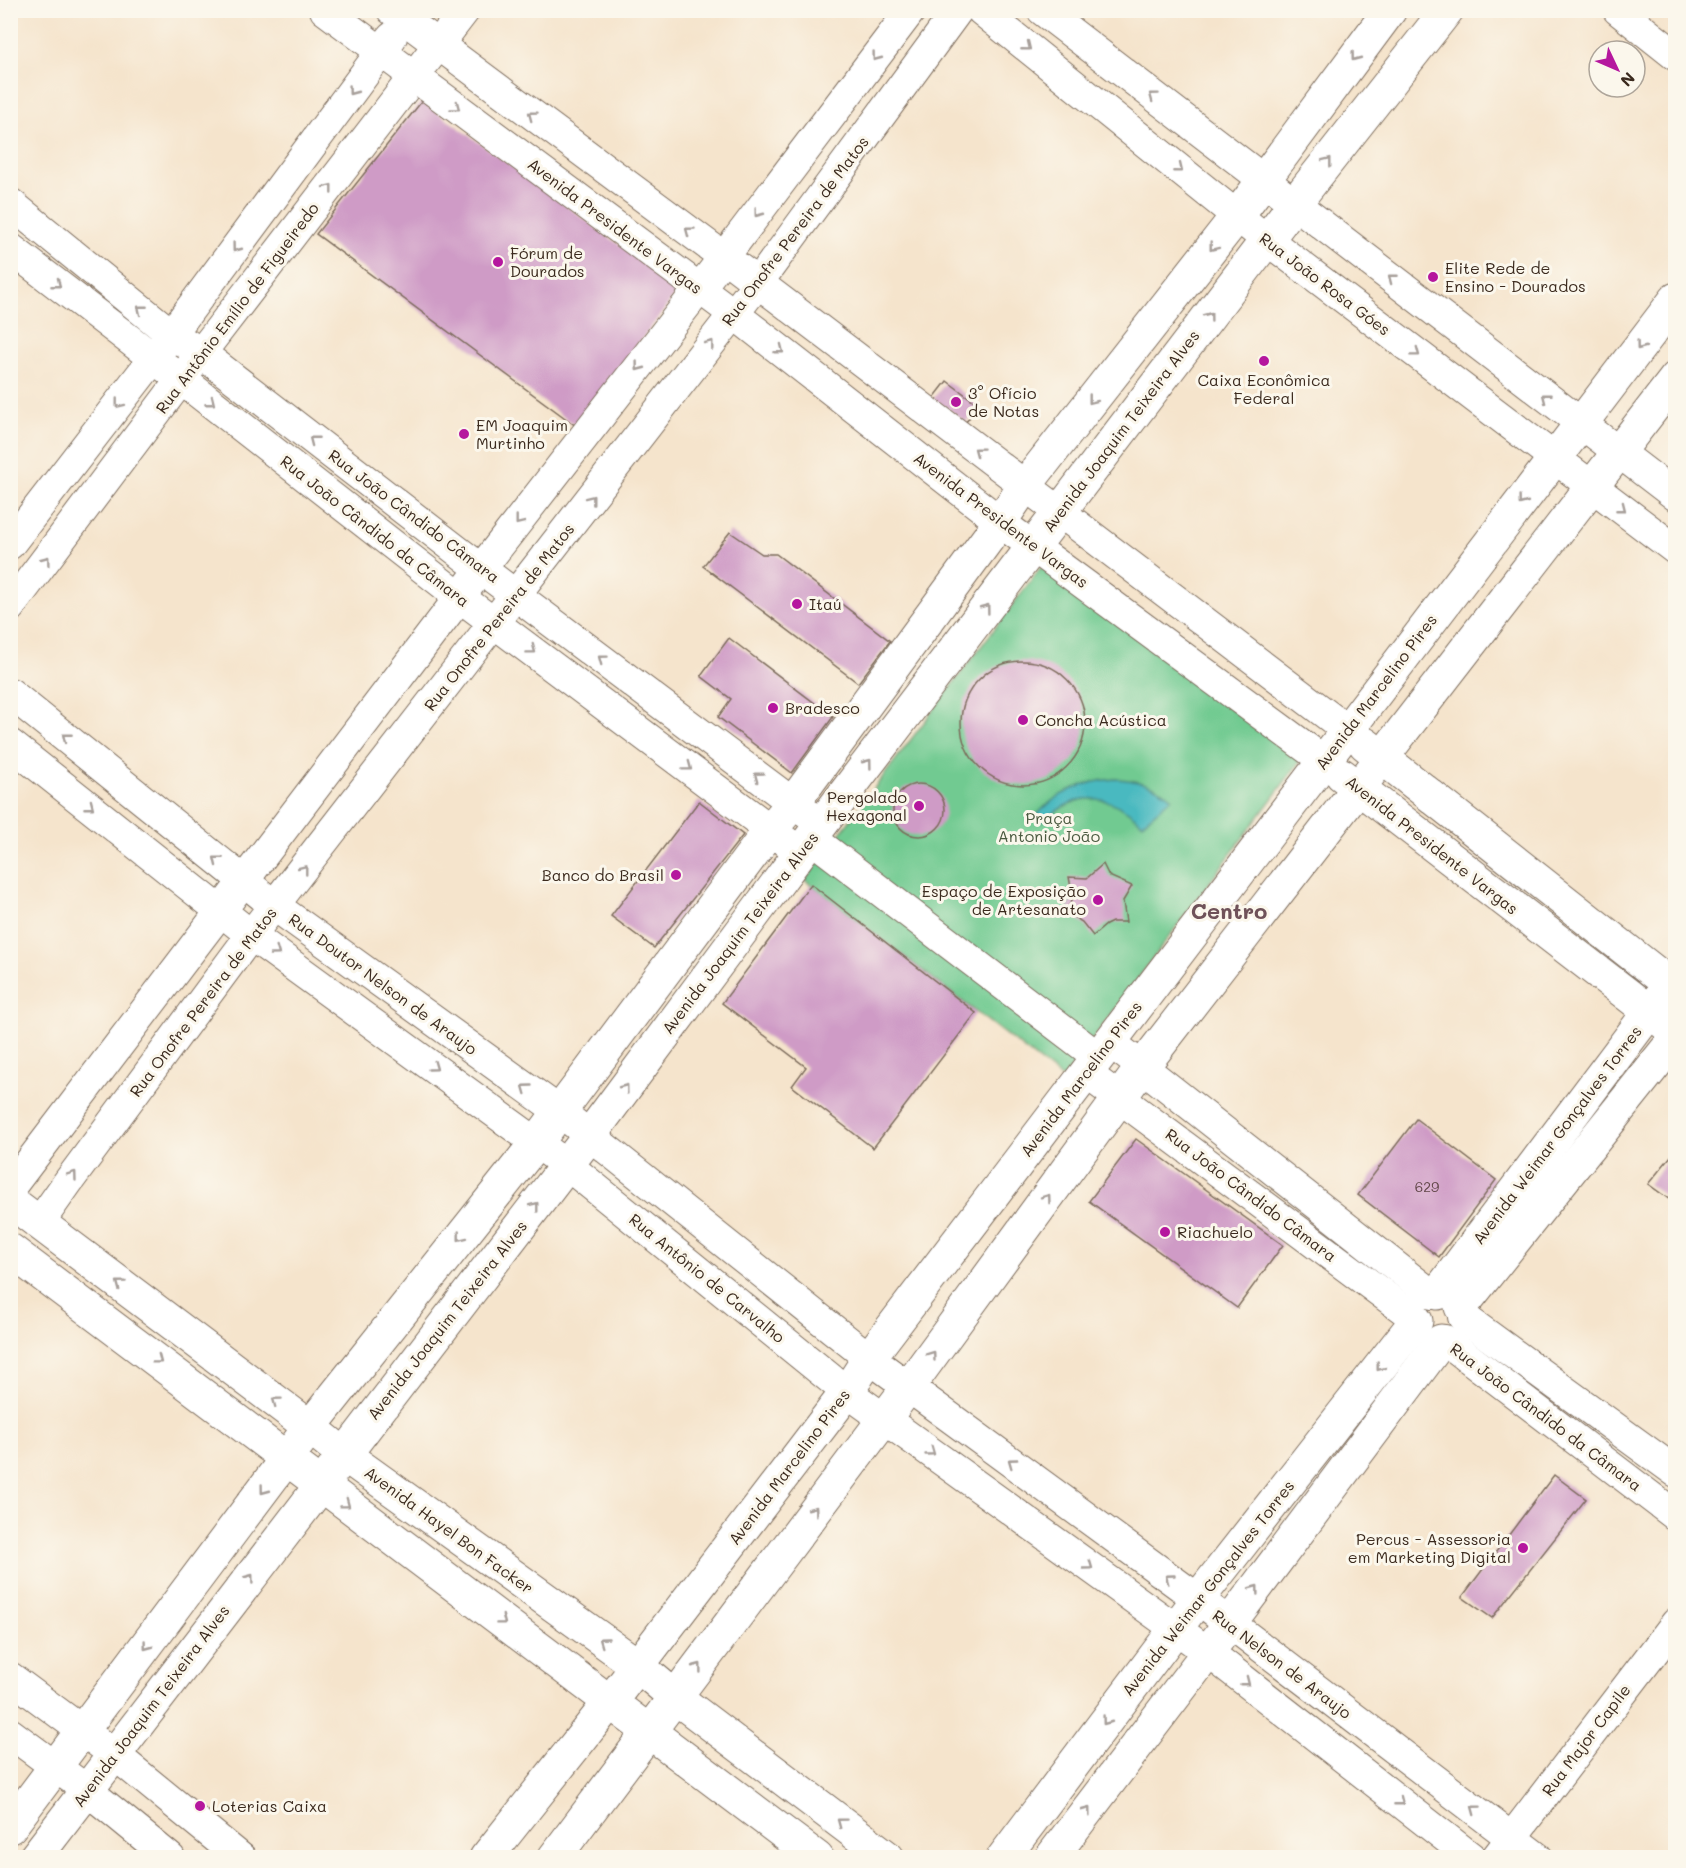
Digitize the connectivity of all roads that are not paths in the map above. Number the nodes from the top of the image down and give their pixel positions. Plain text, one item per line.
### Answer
1 (325, 10) edge
2 (465, 10) edge
3 (911, 10) edge
4 (958, 10) edge
5 (981, 10) edge
6 (1042, 10) edge
7 (1390, 10) edge
8 (1447, 10) edge
9 (1618, 10) edge
10 (403, 14) edge
11 (439, 45) junction
12 (380, 52) junction
13 (1676, 56) edge
14 (416, 77) junction
15 (1263, 180) junction
16 (1295, 202) junction
17 (10, 203) edge
18 (1237, 216) junction
19 (1268, 240) junction
20 (10, 248) edge
21 (724, 257) junction
22 (757, 284) junction
23 (699, 289) junction
24 (1676, 299) edge
25 (734, 314) junction
26 (171, 334) junction
27 (201, 353) junction
28 (153, 359) junction
29 (1676, 378) edge
30 (182, 380) junction
31 (1581, 424) junction
32 (1617, 452) junction
33 (1555, 458) junction
34 (1593, 485) junction
35 (1024, 487) junction
36 (1676, 496) edge
37 (1059, 512) junction
38 (1000, 522) junction
39 (10, 544) edge
40 (1033, 546) junction
41 (1676, 550) edge
42 (481, 569) junction
43 (516, 595) junction
44 (461, 598) junction
45 (10, 607) edge
46 (495, 622) junction
47 (10, 693) edge
48 (1347, 730) junction
49 (10, 744) edge
50 (1382, 756) junction
51 (1323, 760) junction
52 (1358, 787) junction
53 (793, 802) junction
54 (771, 829) junction
55 (811, 838) junction
56 (1534, 878) junction
57 (244, 881) junction
58 (275, 906) junction
59 (1511, 906) junction
60 (222, 910) junction
61 (251, 934) junction
62 (1674, 983) edge
63 (1649, 1012) junction
64 (1676, 1032) edge
65 (1676, 1038) edge
66 (1098, 1057) junction
67 (1143, 1066) junction
68 (1120, 1098) junction
69 (559, 1111) junction
70 (590, 1135) junction
71 (537, 1142) junction
72 (567, 1165) junction
73 (10, 1188) edge
74 (10, 1201) edge
75 (39, 1223) junction
76 (12, 1254) edge
77 (1439, 1316) junction
78 (869, 1358) junction
79 (909, 1386) junction
80 (847, 1392) junction
81 (883, 1418) junction
82 (310, 1427) junction
83 (343, 1454) junction
84 (288, 1458) junction
85 (1676, 1472) edge
86 (321, 1485) junction
87 (1676, 1516) edge
88 (1198, 1599) junction
89 (1676, 1623) edge
90 (1229, 1624) junction
91 (1176, 1628) junction
92 (1209, 1652) junction
93 (637, 1665) junction
94 (10, 1677) edge
95 (675, 1697) junction
96 (610, 1702) junction
97 (650, 1730) junction
98 (83, 1732) junction
99 (10, 1733) edge
100 (115, 1755) junction
101 (56, 1767) junction
102 (87, 1790) junction
103 (10, 1827) edge
104 (1504, 1847) edge
105 (35, 1857) edge
106 (170, 1857) edge
107 (241, 1857) edge
108 (486, 1857) edge
109 (554, 1857) edge
110 (817, 1857) edge
111 (888, 1857) edge
112 (1003, 1857) edge
113 (1051, 1857) edge
114 (1472, 1857) edge
115 (1538, 1857) edge

1 - 12 street, Avenida Presidente Vargas
2 - 11 street, Rua Antônio Emílio de Figueiredo
3 -> 21 street
4 - 22 street, Rua Onofre Pereira de Matos
5 -> 18 street, Rua João Rosa Góes
15 -> 6 street
7 -> 15 main road
16 -> 8 main road, Avenida Joaquim Teixeira Alves
9 - 13 street
10 - 11 street
10 - 12 street
11 - 14 street, Rua Antônio Emílio de Figueiredo
21 -> 11 street
12 - 14 street, Avenida Presidente Vargas
12 -> 26 street
14 -> 23 street, Avenida Presidente Vargas
27 -> 14 street, Rua Antônio Emílio de Figueiredo
15 - 16 street
15 - 18 main road
16 - 19 main road, Avenida Joaquim Teixeira Alves
31 -> 16 street
26 -> 17 street, Rua João Cândido Câmara
18 - 19 street, Rua João Rosa Góes
18 -> 35 main road
19 -> 33 street, Rua João Rosa Góes
37 -> 19 main road, Avenida Joaquim Teixeira Alves
20 -> 28 street, Rua João Cândido da Câmara
21 - 22 street
21 - 23 street
22 - 25 street, Rua Onofre Pereira de Matos
35 -> 22 street
23 - 25 street, Avenida Presidente Vargas
23 -> 42 street
24 -> 31 main road, Avenida Marcelino Pires
25 -> 38 street, Avenida Presidente Vargas
43 -> 25 street, Rua Onofre Pereira de Matos
26 - 27 street, Rua João Cândido Câmara
26 - 28 street
27 - 30 street, Rua Antônio Emílio de Figueiredo
42 -> 27 street, Rua João Cândido Câmara
28 - 30 street, Rua João Cândido da Câmara
28 -> 39 street
29 - 32 main road
30 -> 44 street, Rua João Cândido da Câmara
45 -> 30 street, Rua Antônio Emílio de Figueiredo
31 - 32 street
31 - 33 main road, Avenida Marcelino Pires
32 - 34 main road
32 - 36 street
33 - 34 street, Rua João Rosa Góes
33 -> 48 main road, Avenida Marcelino Pires
34 -> 41 street, Rua João Rosa Góes
34 - 50 main road
35 - 37 street
35 - 38 main road
37 - 40 main road, Avenida Joaquim Teixeira Alves
37 - 48 street
38 - 40 street, Avenida Presidente Vargas
38 - 53 main road
40 - 51 street, Avenida Presidente Vargas
55 -> 40 main road, Avenida Joaquim Teixeira Alves
42 - 43 street, Rua João Cândido Câmara
42 - 44 street
43 - 46 street, Rua Onofre Pereira de Matos
53 -> 43 street, Rua João Cândido Câmara
44 - 46 street, Rua João Cândido da Câmara
44 - 57 street
46 -> 54 street, Rua João Cândido da Câmara
58 -> 46 street, Rua Onofre Pereira de Matos
57 -> 47 street, Rua Doutor Nelson de Araujo
48 - 50 main road
48 - 51 main road, Avenida Marcelino Pires
49 -> 60 street
50 - 52 main road
50 - 56 main road
51 - 52 main road, Avenida Presidente Vargas
51 - 66 main road, Avenida Marcelino Pires
52 - 59 main road, Avenida Presidente Vargas
52 - 67 main road
53 - 54 main road
53 - 55 street, Rua João Cândido Câmara
54 - 55 street, Rua João Cândido da Câmara
54 - 69 main road
55 - 66 street, Rua João Cândido Câmara
70 -> 55 main road, Avenida Joaquim Teixeira Alves
56 - 59 main road
56 - 62 main road
57 - 58 street, Rua Doutor Nelson de Araujo
57 - 60 street
58 - 61 street, Rua Onofre Pereira de Matos
69 -> 58 street, Rua Doutor Nelson de Araujo
59 - 63 main road, Avenida Presidente Vargas
60 - 61 street
60 - 73 street
61 -> 71 street
75 -> 61 street, Rua Onofre Pereira de Matos
62 - 63 main road, Avenida Weimar Gonçalves Torres
63 - 64 main road, Avenida Presidente Vargas
63 - 77 main road, Avenida Weimar Gonçalves Torres
65 - 77 main road, Avenida Weimar Gonçalves Torres
66 - 67 street, Rua João Cândido Câmara
66 - 68 street, Rua João Cândido Câmara
66 - 78 main road, Avenida Marcelino Pires
67 - 68 main road
67 - 77 street, Rua João Cândido Câmara
68 - 77 street, Rua João Cândido Câmara
79 -> 68 main road
69 - 70 street, Rua Doutor Nelson de Araujo
69 - 71 main road
70 - 72 main road, Avenida Joaquim Teixeira Alves
70 - 78 street
71 - 72 street
71 -> 82 main road
72 - 80 street, Rua Antônio de Carvalho
83 -> 72 main road, Avenida Joaquim Teixeira Alves
74 - 75 main road, Avenida Hayel Bon Facker
82 -> 75 main road, Avenida Hayel Bon Facker
76 -> 84 main road
77 - 85 street, Rua João Cândido Câmara
77 - 87 street, Rua João Cândido da Câmara
77 -> 88 main road, Avenida Weimar Gonçalves Torres
90 -> 77 main road, Avenida Weimar Gonçalves Torres
78 - 79 street, Rua Nelson de Araujo
78 - 80 main road, Avenida Marcelino Pires
79 - 81 main road
88 -> 79 street, Rua Nelson de Araujo
80 - 81 street, Rua Antônio de Carvalho
80 - 93 main road, Avenida Marcelino Pires
81 -> 91 street
95 -> 81 main road
82 - 83 main road, Avenida Hayel Bon Facker
82 - 84 main road
83 - 86 main road, Avenida Joaquim Teixeira Alves
93 -> 83 main road, Avenida Hayel Bon Facker
84 - 86 main road
84 -> 98 main road
86 -> 96 main road
100 -> 86 main road, Avenida Joaquim Teixeira Alves
88 - 90 street, Rua Nelson de Araujo
88 - 91 main road, Avenida Weimar Gonçalves Torres
89 - 104 street, Rua Major Capile
90 - 92 main road, Avenida Weimar Gonçalves Torres
104 -> 90 street, Rua Nelson de Araujo
91 - 92 street
91 -> 112 main road, Avenida Weimar Gonçalves Torres
113 -> 92 main road, Avenida Weimar Gonçalves Torres
92 -> 114 street
93 - 95 main road, Avenida Hayel Bon Facker
93 - 96 main road, Avenida Marcelino Pires
94 - 98 street
95 - 97 main road
111 -> 95 main road, Avenida Hayel Bon Facker
96 - 97 main road
96 - 108 main road, Avenida Marcelino Pires
97 - 109 main road
97 - 110 main road
98 - 100 street
98 - 101 main road
99 - 101 street
100 - 102 main road, Avenida Joaquim Teixeira Alves
100 - 107 street
101 - 102 street
101 - 103 main road
102 - 105 main road, Avenida Joaquim Teixeira Alves
102 - 106 street
104 - 115 street, Rua Nelson de Araujo

